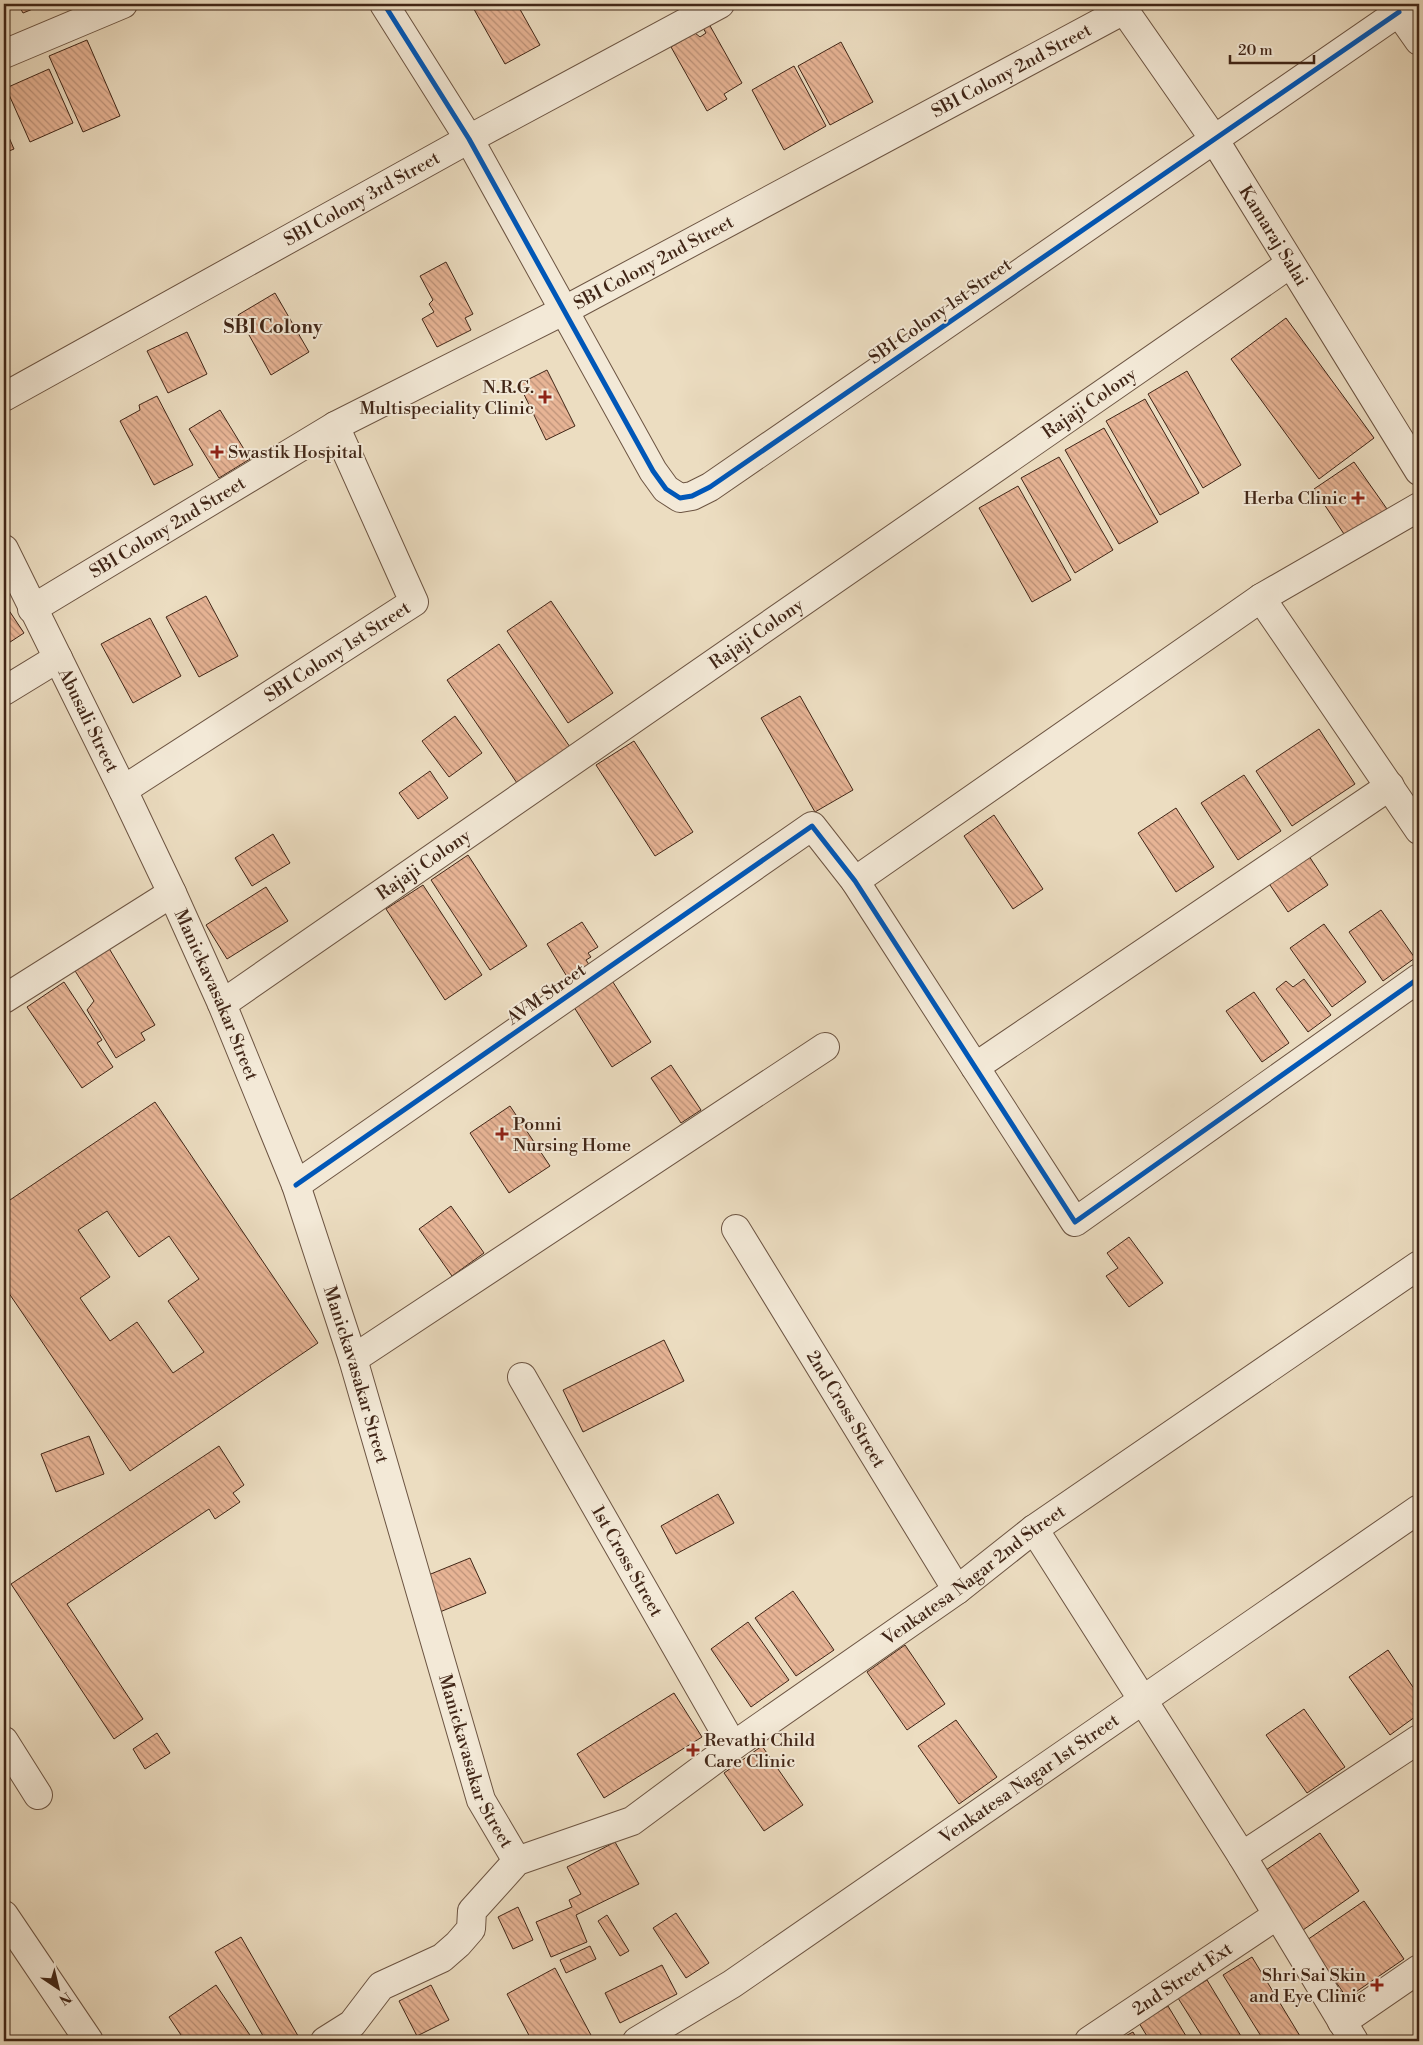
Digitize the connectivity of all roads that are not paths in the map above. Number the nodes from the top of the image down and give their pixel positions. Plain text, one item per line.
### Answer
1 (123, 4) edge
2 (384, 4) edge
3 (720, 4) edge
4 (1122, 7) edge
5 (1396, 8) edge
6 (1419, 40) edge
7 (4, 54) edge
8 (469, 139) junction
9 (1214, 140) junction
10 (1290, 264) junction
11 (563, 311) junction
12 (4, 397) edge
13 (335, 426) junction
14 (1419, 471) edge
15 (1419, 507) edge
16 (4, 549) edge
17 (1261, 598) junction
18 (32, 609) junction
19 (58, 658) junction
20 (4, 691) edge
21 (1390, 786) junction
22 (123, 790) junction
23 (1419, 830) edge
24 (856, 881) junction
25 (172, 893) junction
26 (1419, 978) edge
27 (4, 999) edge
28 (222, 1004) junction
29 (825, 1047) dead end
30 (975, 1067) junction
31 (296, 1185) junction
32 (736, 1230) dead end
33 (1419, 1265) edge
34 (353, 1359) junction
35 (522, 1377) dead end
36 (1419, 1510) edge
37 (1034, 1529) junction
38 (957, 1590) junction
39 (1142, 1700) junction
40 (1419, 1740) edge
41 (4, 1741) edge
42 (733, 1746) junction
43 (38, 1795) dead end
44 (1242, 1856) junction
45 (518, 1861) junction
46 (4, 1915) edge
47 (1276, 1916) junction
48 (1419, 1970) edge
49 (1348, 2032) edge
50 (89, 2041) edge
51 (325, 2041) edge
52 (637, 2041) edge
53 (1090, 2041) edge

1 - 7 street
2 - 8 street
3 - 8 street, SBI Colony 3rd Street
4 - 9 street, Kamaraj Salai
4 - 11 street, SBI Colony 2nd Street
5 - 6 street
5 - 9 street, SBI Colony 1st Street
8 - 11 street
8 - 12 street, SBI Colony 3rd Street
9 - 10 street, Kamaraj Salai
9 - 11 street, SBI Colony 1st Street
10 - 14 street, Kamaraj Salai
10 - 28 street, Rajaji Colony
11 - 13 street, SBI Colony 2nd Street
13 - 18 street, SBI Colony 2nd Street
13 - 22 street, SBI Colony 1st Street
15 - 17 street
16 - 18 street, Abusali Street
17 - 21 street
17 - 24 street
18 - 19 street, Abusali Street
19 - 20 street
19 - 22 street, Abusali Street
21 - 23 street
21 - 30 street
22 - 25 street, Abusali Street
24 - 30 street
24 - 31 street, AVM Street
25 - 27 street
25 - 28 street, Manickavasakar Street
26 - 30 street
28 - 31 street, Manickavasakar Street
29 - 34 street
31 - 34 street, Manickavasakar Street
32 - 38 street, 2nd Cross Street
33 - 37 street, Venkatesa Nagar 2nd Street
34 - 45 street, Manickavasakar Street
35 - 42 street, 1st Cross Street
36 - 39 street, Venkatesa Nagar 1st Street
37 - 38 street, Venkatesa Nagar 2nd Street
37 - 39 street
38 - 42 street, Venkatesa Nagar 2nd Street
39 - 44 street
39 - 52 street, Venkatesa Nagar 1st Street
40 - 44 street
41 - 43 street
42 - 45 street, Venkatesa Nagar 2nd Street
44 - 47 street
45 - 51 street
46 - 50 street
47 - 49 street
47 - 53 street, 2nd Street Ext
48 - 49 street

